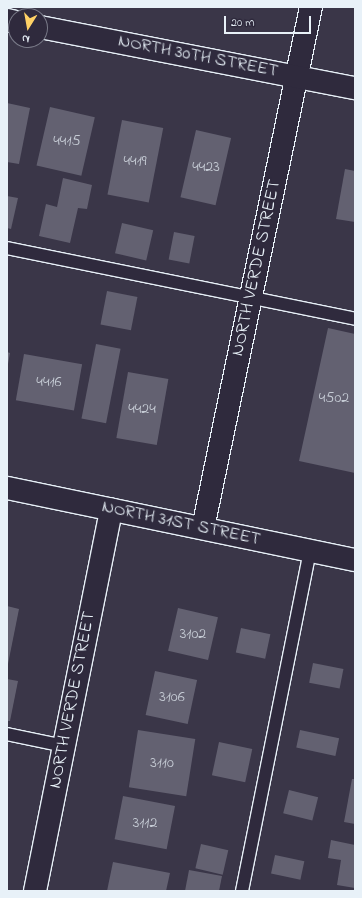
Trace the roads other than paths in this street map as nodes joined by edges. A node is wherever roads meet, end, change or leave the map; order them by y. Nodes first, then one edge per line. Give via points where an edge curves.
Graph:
1 (311, 7) edge
2 (48, 29) edge
3 (296, 76) junction
4 (355, 88) edge
5 (7, 248) edge
6 (251, 298) junction
7 (355, 319) edge
8 (7, 488) edge
9 (111, 510) junction
10 (203, 528) junction
11 (310, 551) junction
12 (355, 560) edge
13 (7, 734) edge
14 (64, 746) junction
15 (35, 891) edge
16 (242, 891) edge

1 - 3 street, NORTH VERDE STREET
2 - 3 street, NORTH 30TH STREET
3 - 4 street, NORTH 30TH STREET
3 - 6 street, NORTH VERDE STREET
5 - 6 lane
6 - 7 lane
6 - 10 street, NORTH VERDE STREET
8 - 9 street, NORTH 31ST STREET
9 - 10 street, NORTH 31ST STREET
9 - 14 street, NORTH VERDE STREET
10 - 11 street, NORTH 31ST STREET
11 - 12 street, NORTH 31ST STREET
11 - 16 lane
13 - 14 lane
14 - 15 street, NORTH VERDE STREET

